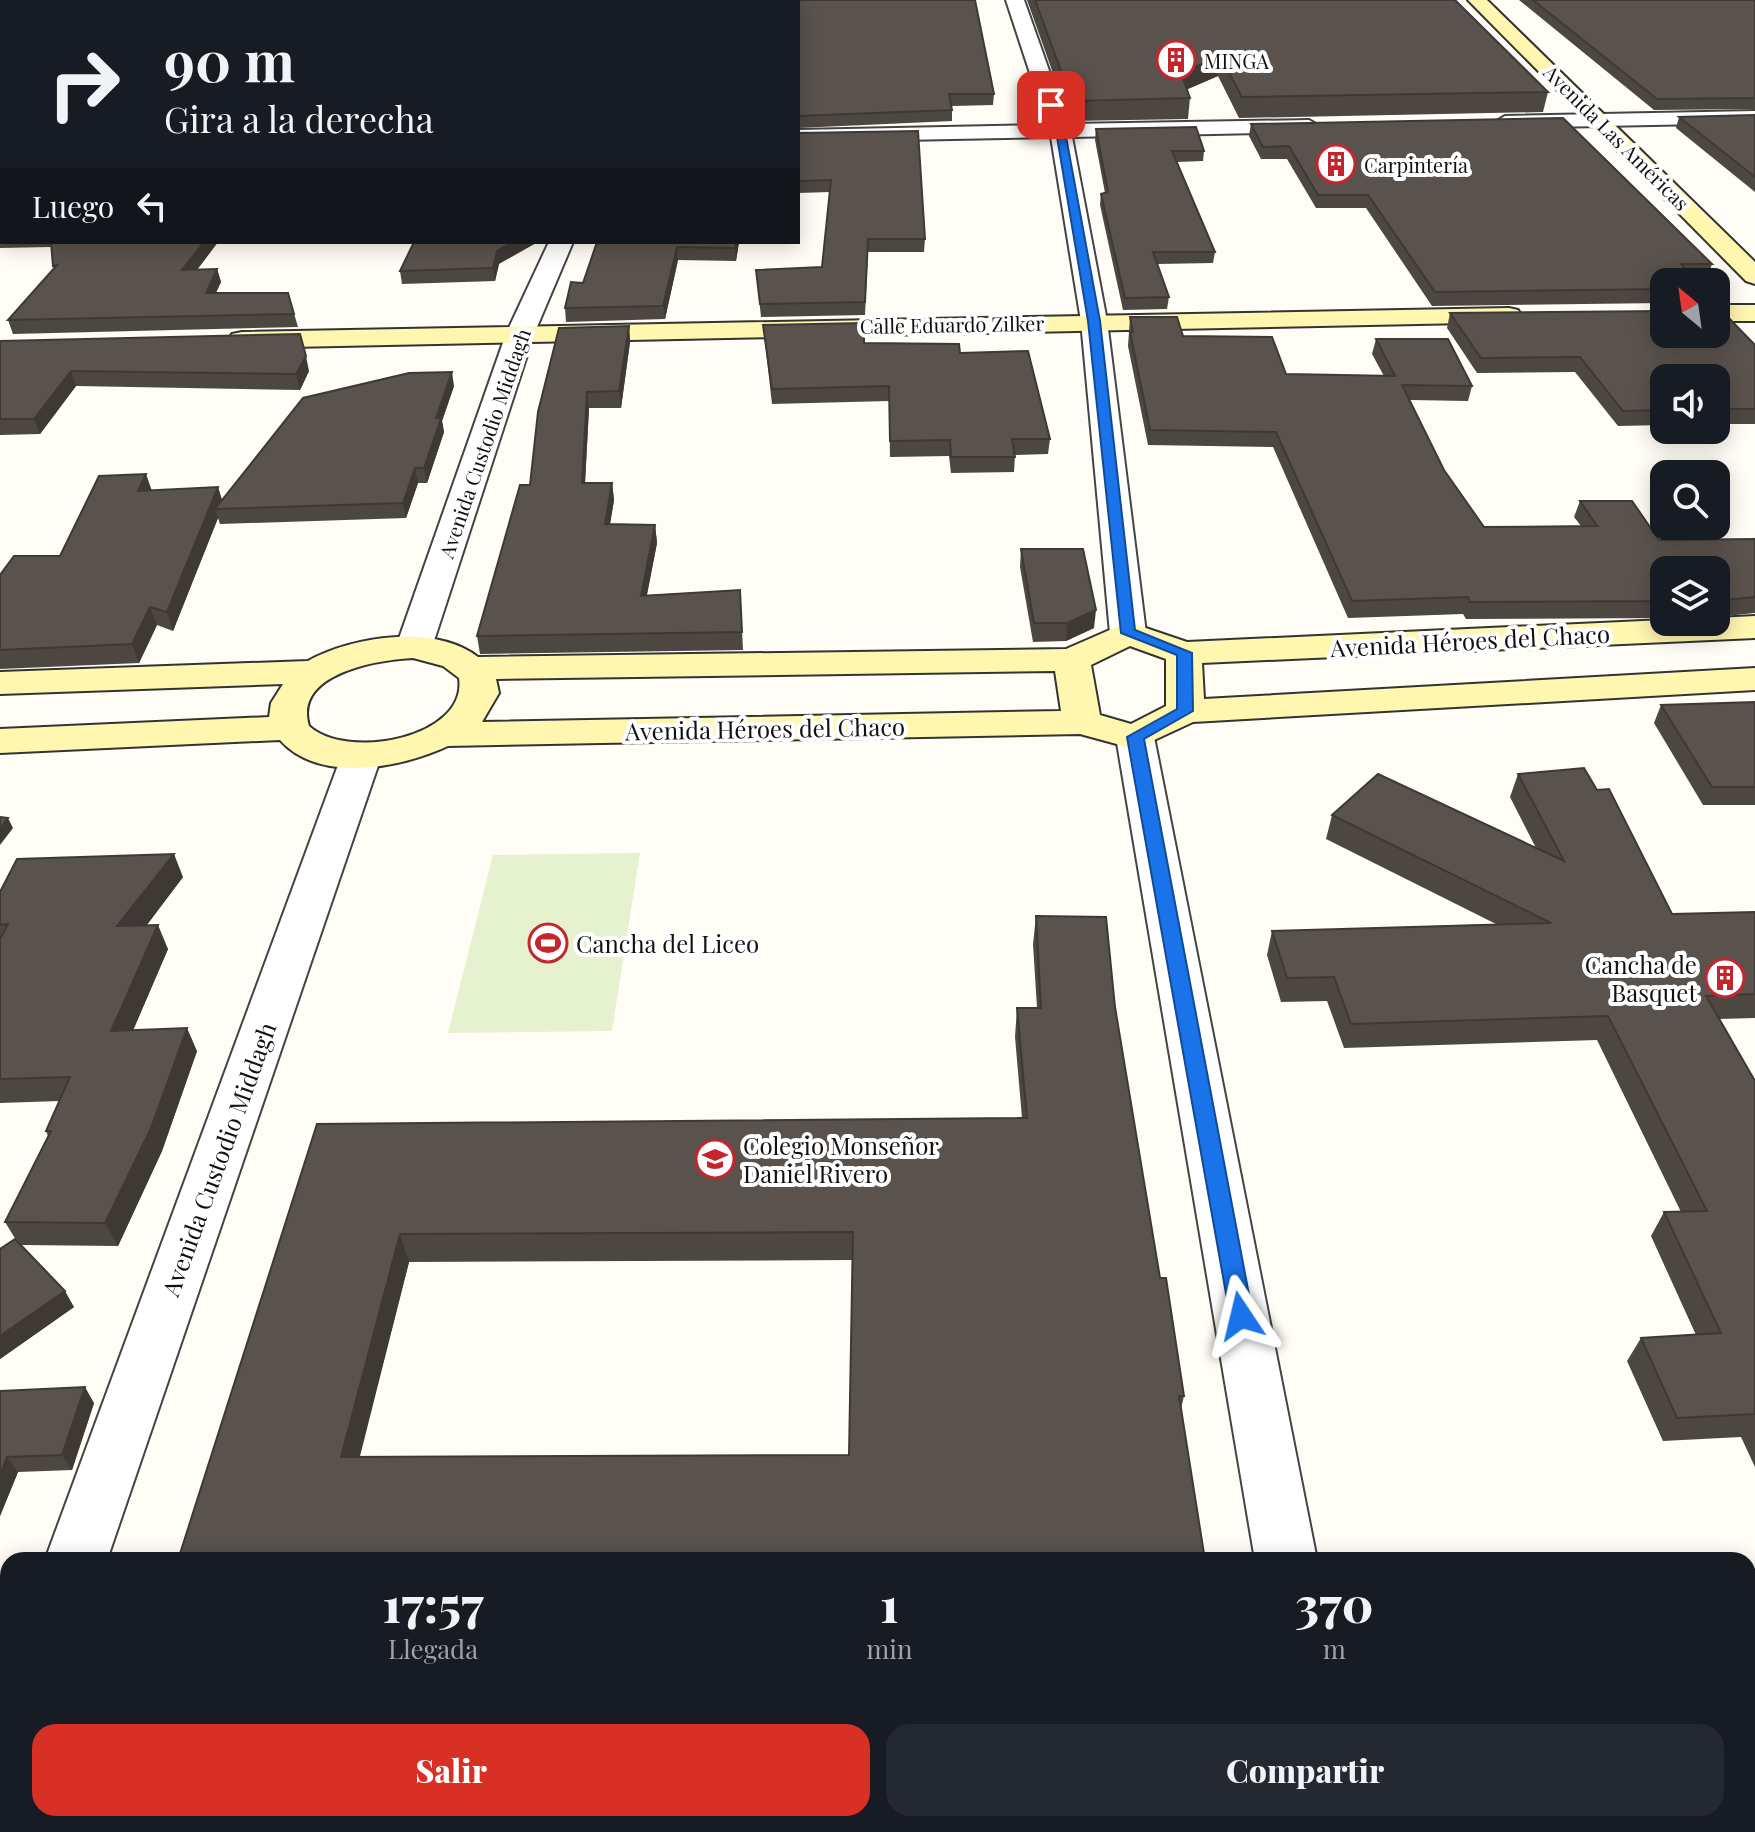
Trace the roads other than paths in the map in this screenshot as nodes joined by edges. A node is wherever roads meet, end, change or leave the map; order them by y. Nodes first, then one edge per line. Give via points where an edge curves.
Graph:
1 (1015, 0) edge
2 (1477, 0) edge
3 (1612, 98) dead end
4 (1755, 117) edge
5 (1601, 120) junction
6 (1635, 120) junction
7 (1490, 122) edge
8 (1331, 126) edge
9 (1060, 131) junction
10 (800, 136) edge
11 (1657, 141) dead end
12 (560, 244) edge
13 (1755, 276) edge
14 (1730, 313) edge
15 (1755, 313) edge
16 (1537, 315) edge
17 (1094, 321) junction
18 (520, 334) junction
19 (221, 341) edge
20 (1755, 627) edge
21 (1128, 633) junction
22 (414, 647) junction
23 (1184, 653) junction
24 (1072, 660) junction
25 (471, 668) junction
26 (316, 672) junction
27 (1755, 679) edge
28 (0, 683) edge
29 (1185, 711) junction
30 (1082, 722) junction
31 (291, 728) junction
32 (448, 734) junction
33 (1135, 737) junction
34 (0, 741) edge
35 (361, 757) junction
36 (79, 1552) edge
37 (1285, 1552) edge

1 - 9 street
2 - 5 street, Avenida Las Américas
3 - 6 street, Avenida Las Américas
4 - 6 street
5 - 6 street
5 - 7 street
5 - 13 street, Avenida Las Américas
6 - 11 street, Avenida Las Américas
8 - 9 street
9 - 10 street
9 - 17 street
12 - 18 street, Avenida Custodio Middagh
14 - 15 street
16 - 17 street, Calle Eduardo Zilker
17 - 18 street, Calle Eduardo Zilker
17 - 21 street
18 - 19 street, Calle Eduardo Zilker
18 - 22 street, Avenida Custodio Middagh
20 - 23 street, Avenida Héroes del Chaco
21 - 23 street
21 - 24 street
22 - 25 street via 437,650
22 - 26 street via 362,653
23 - 29 street
24 - 25 street
24 - 30 street
25 - 32 street via 480,683 478,700 468,718
26 - 28 street
26 - 31 street via 291,700
27 - 29 street
29 - 33 street
30 - 32 street, Avenida Héroes del Chaco
30 - 33 street
31 - 34 street
31 - 35 street via 305,743 329,753
32 - 35 street via 392,754
33 - 37 street
35 - 36 street, Avenida Custodio Middagh

